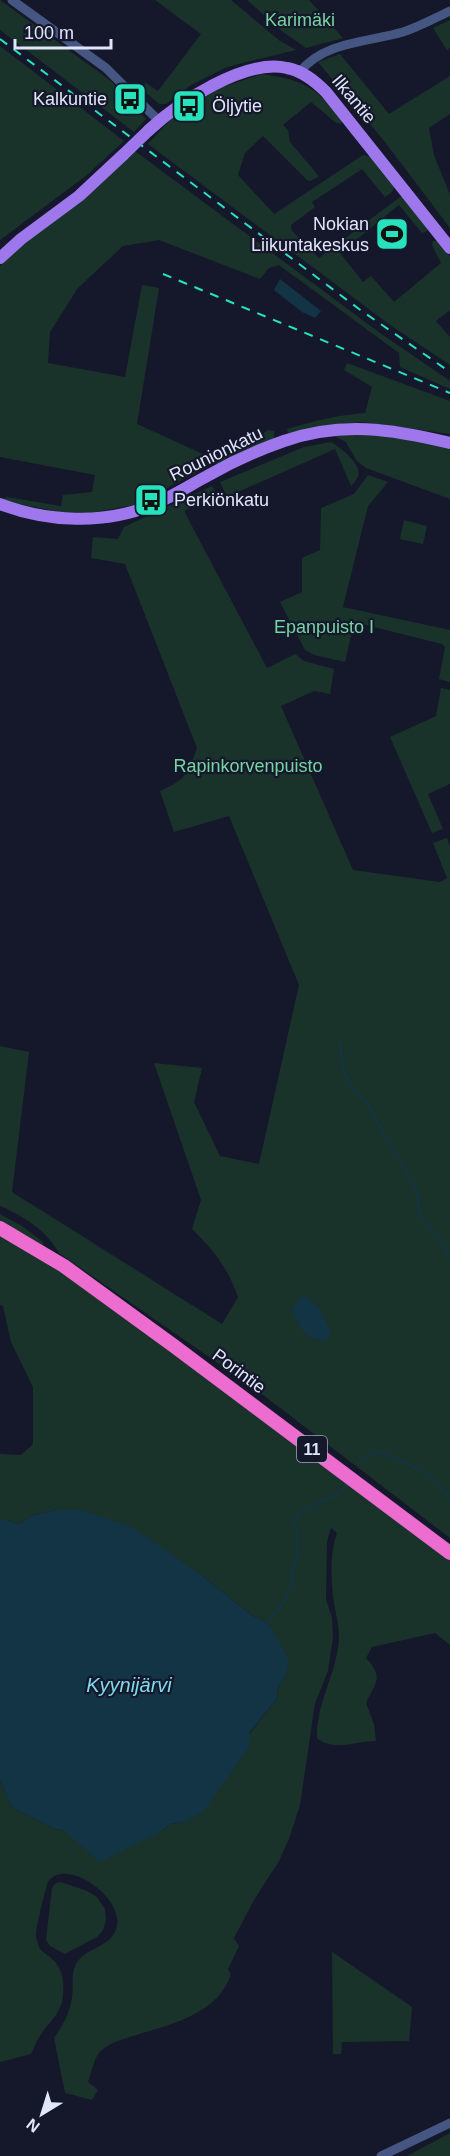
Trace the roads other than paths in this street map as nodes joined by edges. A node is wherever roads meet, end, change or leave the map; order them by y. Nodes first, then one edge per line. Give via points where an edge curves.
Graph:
1 (12, 0) edge
2 (450, 11) edge
3 (300, 72) junction
4 (159, 121) junction
5 (450, 248) edge
6 (0, 258) edge
7 (450, 443) edge
8 (0, 504) edge
9 (0, 1228) edge
10 (450, 1553) edge
11 (450, 2123) edge
12 (381, 2156) edge

1 - 4 street via 106,68
2 - 3 street via 409,30 327,52 309,61
3 - 4 main road, Ilkantie via 272,67 238,74 199,93
3 - 5 main road, Ilkantie via 326,92
4 - 6 main road, bridge via 79,196
7 - 8 main road, Rounionkatu via 381,429 334,429 285,441 155,504 123,514 90,519 56,517
9 - 10 highway, Porintie / 11 via 64,1266
11 - 12 street

